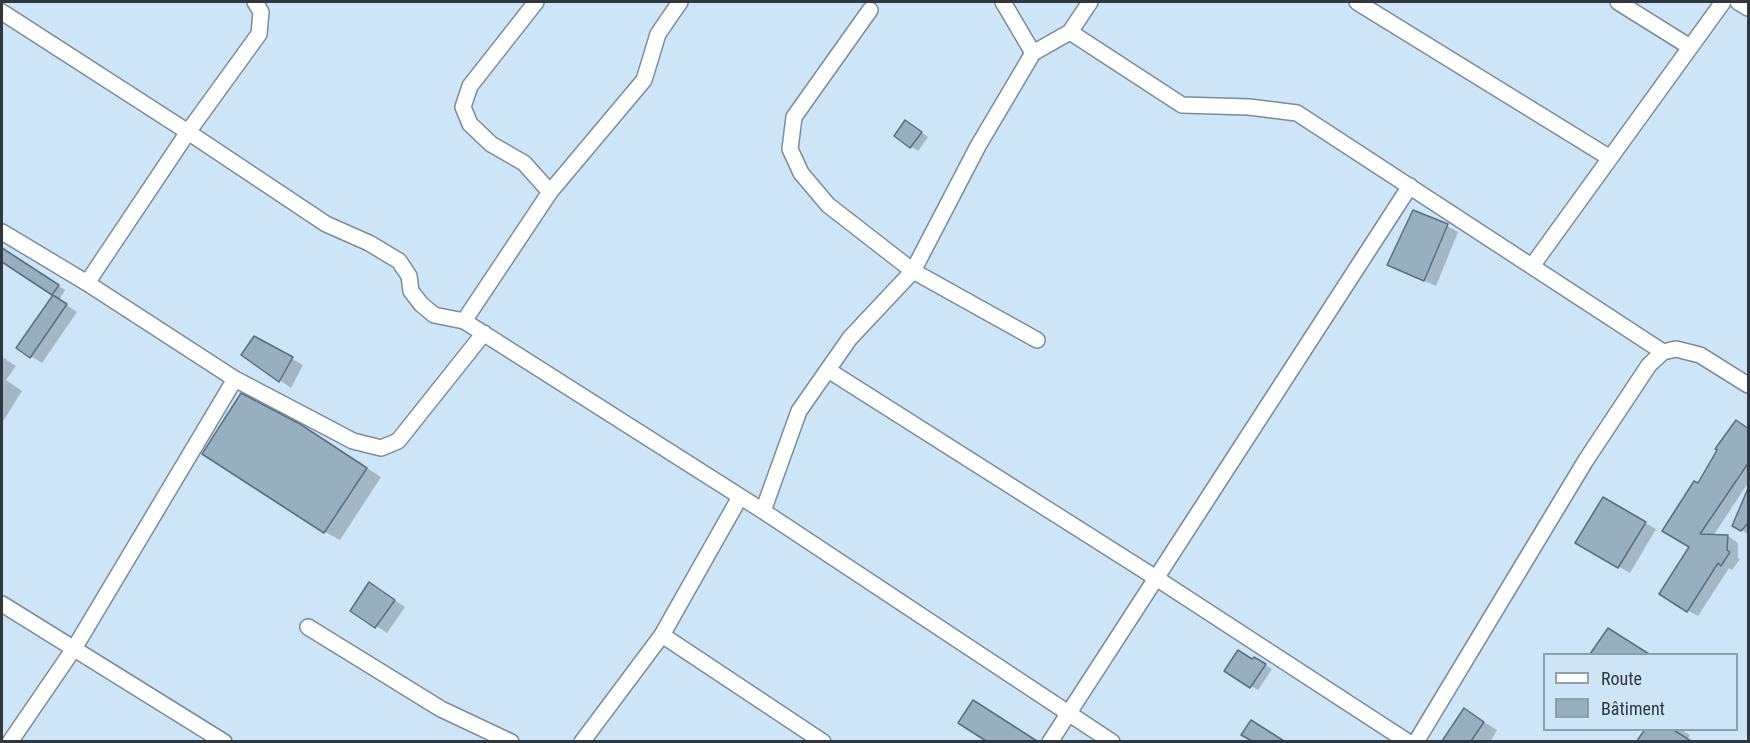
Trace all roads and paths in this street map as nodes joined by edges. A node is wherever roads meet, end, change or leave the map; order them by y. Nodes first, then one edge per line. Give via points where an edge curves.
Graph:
1 (255, 2) edge
2 (536, 2) edge
3 (680, 2) edge
4 (1003, 2) edge
5 (1090, 2) edge
6 (1357, 2) edge
7 (1618, 2) edge
8 (1723, 2) edge
9 (1738, 2) edge
10 (1749, 8) edge
11 (870, 10) dead end
12 (2, 12) edge
13 (1070, 32) junction
14 (1690, 47) junction
15 (1034, 52) junction
16 (188, 132) junction
17 (1610, 158) junction
18 (1410, 186) junction
19 (550, 192) junction
20 (2, 232) edge
21 (1532, 266) junction
22 (913, 271) junction
23 (87, 283) junction
24 (464, 321) junction
25 (484, 333) junction
26 (1037, 339) dead end
27 (1663, 352) junction
28 (828, 370) junction
29 (235, 379) junction
30 (1749, 385) edge
31 (740, 496) junction
32 (763, 511) junction
33 (1156, 578) junction
34 (2, 604) edge
35 (308, 627) dead end
36 (662, 635) junction
37 (75, 648) junction
38 (1069, 712) junction
39 (10, 741) edge
40 (224, 741) edge
41 (511, 741) edge
42 (582, 741) edge
43 (824, 741) edge
44 (1050, 741) edge
45 (1112, 741) edge
46 (1408, 741) edge
47 (1416, 741) edge

1 - 16 street via 261,12 260,34
2 - 19 street via 470,86 463,107 470,124 491,144 524,164
3 - 19 street via 658,34 644,80
4 - 15 street
5 - 13 street
6 - 17 street
7 - 14 street
8 - 14 street
9 - 10 street
11 - 22 street via 794,117 790,149 801,173 828,206
12 - 16 street
13 - 15 street
13 - 18 street via 1182,105 1297,113
14 - 17 street
15 - 22 street via 978,146
16 - 23 street
16 - 24 street via 326,224 399,261 421,304 434,315
17 - 21 street
18 - 21 street
18 - 33 street
19 - 24 street
20 - 23 street
21 - 27 street
22 - 26 street
22 - 28 street via 850,338
23 - 29 street
24 - 25 street
25 - 29 street via 398,441 381,448 352,441
25 - 31 street
27 - 30 street via 1677,349 1700,355
27 - 47 street via 1649,365 1586,460
28 - 32 street via 800,411
28 - 33 street
29 - 37 street
31 - 32 street
31 - 36 street
32 - 38 street
33 - 38 street
33 - 46 street
34 - 37 street
35 - 41 street via 441,708
36 - 42 street
36 - 43 street
37 - 39 street
37 - 40 street
38 - 44 street
38 - 45 street

